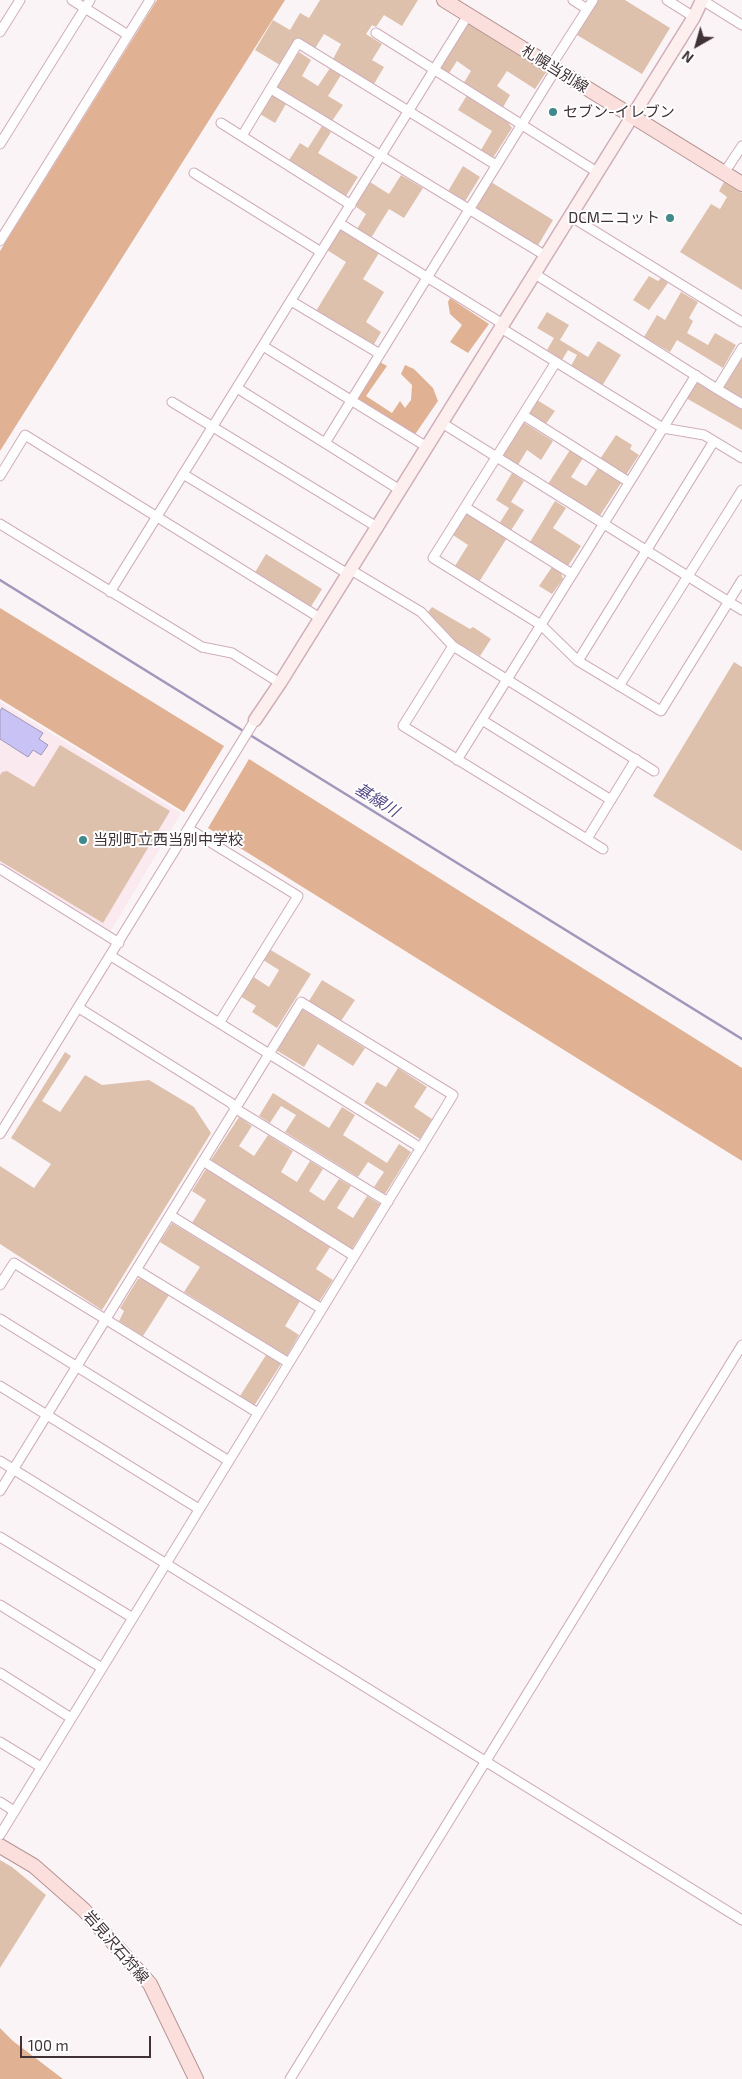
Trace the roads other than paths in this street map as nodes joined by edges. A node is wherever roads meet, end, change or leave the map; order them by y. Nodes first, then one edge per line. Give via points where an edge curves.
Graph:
1 (20, 0) edge
2 (72, 0) edge
3 (150, 0) edge
4 (444, 0) edge
5 (573, 0) edge
6 (593, 0) edge
7 (667, 0) edge
8 (702, 0) edge
9 (87, 4) edge
10 (587, 9) junction
11 (468, 15) junction
12 (694, 17) junction
13 (742, 25) edge
14 (0, 32) edge
15 (376, 33) dead end
16 (128, 35) junction
17 (553, 68) junction
18 (434, 70) junction
19 (270, 89) junction
20 (409, 111) junction
21 (632, 116) junction
22 (221, 123) dead end
23 (522, 124) junction
24 (242, 136) junction
25 (0, 144) edge
26 (742, 146) edge
27 (381, 156) junction
28 (496, 165) junction
29 (598, 172) junction
30 (194, 173) dead end
31 (724, 173) junction
32 (742, 184) edge
33 (350, 205) junction
34 (469, 210) junction
35 (570, 216) junction
36 (339, 223) junction
37 (0, 241) edge
38 (321, 252) junction
39 (546, 256) junction
40 (534, 274) junction
41 (427, 277) junction
42 (291, 301) junction
43 (742, 322) edge
44 (502, 326) junction
45 (263, 346) junction
46 (742, 348) edge
47 (380, 354) junction
48 (556, 362) junction
49 (696, 375) junction
50 (237, 388) junction
51 (717, 389) junction
52 (352, 400) junction
53 (172, 402) dead end
54 (742, 404) edge
55 (522, 415) junction
56 (442, 423) junction
57 (213, 426) junction
58 (663, 428) junction
59 (714, 441) junction
60 (325, 443) junction
61 (427, 447) junction
62 (496, 457) junction
63 (742, 458) edge
64 (183, 474) junction
65 (0, 476) edge
66 (629, 482) junction
67 (400, 490) junction
68 (742, 490) edge
69 (465, 507) junction
70 (157, 517) junction
71 (0, 524) edge
72 (603, 524) junction
73 (377, 527) junction
74 (646, 550) junction
75 (349, 572) junction
76 (572, 574) junction
77 (688, 576) junction
78 (742, 580) edge
79 (110, 592) junction
80 (729, 602) junction
81 (742, 610) edge
82 (320, 618) junction
83 (541, 624) junction
84 (453, 646) junction
85 (578, 661) junction
86 (507, 679) junction
87 (280, 684) junction
88 (619, 686) junction
89 (255, 720) joint
90 (482, 720) junction
91 (636, 759) junction
92 (457, 760) junction
93 (654, 771) dead end
94 (611, 800) junction
95 (189, 829) junction
96 (587, 839) junction
97 (603, 849) dead end
98 (0, 869) edge
99 (119, 943) junction
100 (111, 956) junction
101 (79, 1008) junction
102 (219, 1023) junction
103 (269, 1054) junction
104 (236, 1108) junction
105 (0, 1134) edge
106 (421, 1148) junction
107 (203, 1161) junction
108 (388, 1202) junction
109 (170, 1215) junction
110 (354, 1256) junction
111 (137, 1270) junction
112 (0, 1285) edge
113 (322, 1310) junction
114 (0, 1320) edge
115 (106, 1320) junction
116 (742, 1345) edge
117 (288, 1364) junction
118 (77, 1367) junction
119 (0, 1386) edge
120 (258, 1413) junction
121 (47, 1415) junction
122 (0, 1461) edge
123 (229, 1461) junction
124 (14, 1469) junction
125 (0, 1492) edge
126 (199, 1509) junction
127 (0, 1537) edge
128 (166, 1563) junction
129 (0, 1605) edge
130 (133, 1618) junction
131 (102, 1668) junction
132 (0, 1673) edge
133 (72, 1718) junction
134 (0, 1742) edge
135 (485, 1761) junction
136 (41, 1767) junction
137 (0, 1802) edge
138 (14, 1811) junction
139 (0, 1835) edge
140 (0, 1846) edge
141 (742, 1920) edge
142 (196, 2079) edge
143 (290, 2079) edge

1 - 14 street
2 - 9 street
3 - 16 street
4 - 11 main road, 札幌当別線
5 - 10 street
6 - 10 street
7 - 12 street
8 - 12 street
8 - 13 street
9 - 16 street
9 - 25 street
10 - 17 street
11 - 17 main road, 札幌当別線
11 - 18 street
12 - 21 street
15 - 18 street
16 - 37 street
17 - 21 main road, 札幌当別線
17 - 23 street
18 - 20 street
18 - 23 street
19 - 20 street via 298,44
19 - 24 street
19 - 27 street
20 - 27 street
20 - 28 street
21 - 29 street
21 - 31 main road, 札幌当別線
22 - 24 street
23 - 28 street
23 - 29 street
24 - 33 street
26 - 31 street
27 - 33 street
27 - 34 street
28 - 34 street
29 - 35 street
30 - 38 street
31 - 32 main road, 札幌当別線
33 - 36 street
34 - 39 street
34 - 41 street
35 - 39 street
35 - 43 street
36 - 38 street
36 - 41 street
38 - 42 street
39 - 40 street
40 - 44 street
40 - 49 street
41 - 44 street
41 - 47 street
42 - 45 street
42 - 47 street
44 - 48 street
44 - 56 street
45 - 50 street
45 - 52 street
46 - 51 street
47 - 52 street
48 - 55 street
48 - 58 street
49 - 51 street
49 - 58 street
50 - 57 street
50 - 60 street
51 - 54 street
52 - 60 street
52 - 61 street
53 - 57 street
55 - 62 street
55 - 66 street
56 - 61 street
56 - 62 street
57 - 64 street
57 - 73 street
58 - 59 street via 704,435
58 - 66 street
59 - 63 street
59 - 74 street
60 - 67 street
61 - 67 street
62 - 69 street
62 - 72 street
64 - 70 street
64 - 75 street
65 - 70 street via 25,435
66 - 72 street
67 - 73 street
68 - 77 street
69 - 76 street
69 - 83 street via 433,558
70 - 79 street
70 - 82 street
71 - 79 street
72 - 74 street
72 - 76 street
73 - 75 street
74 - 77 street
74 - 85 street
75 - 82 street
75 - 84 street via 421,612
76 - 83 street
77 - 80 street
77 - 88 street
78 - 80 street
79 - 87 street via 202,647 232,653
80 - 81 street
80 - 88 street via 661,711
82 - 87 street
83 - 85 street
83 - 86 street
84 - 86 street
84 - 92 street via 403,726
85 - 88 street
86 - 90 street
86 - 91 street
87 - 89 street
89 - 95 street
90 - 92 street
90 - 94 street
91 - 93 street
91 - 94 street
92 - 96 street
94 - 96 street
95 - 99 street
95 - 102 street via 298,896
96 - 97 street
98 - 99 street
99 - 100 street
100 - 101 street
100 - 102 street
101 - 104 street
101 - 105 street
102 - 103 street
103 - 104 street
103 - 106 street
103 - 106 street via 301,1002 445,1090 453,1095
104 - 107 street
104 - 108 street
106 - 108 street
107 - 109 street
107 - 110 street
108 - 110 street
109 - 111 street
109 - 113 street
110 - 113 street
111 - 115 street
111 - 117 street
112 - 115 street via 14,1262
113 - 117 street
114 - 118 street
115 - 118 street
115 - 120 street
116 - 135 street
117 - 120 street
118 - 121 street
118 - 123 street
119 - 121 street
120 - 123 street
121 - 124 street
121 - 126 street
122 - 124 street
123 - 126 street
124 - 125 street
124 - 128 street
126 - 128 street
127 - 130 street
128 - 130 street
128 - 135 street
129 - 131 street
130 - 131 street
131 - 133 street
132 - 133 street
133 - 136 street
134 - 136 street
135 - 141 street
135 - 143 street
136 - 138 street
137 - 138 street
138 - 139 street
140 - 142 main road, 岩見沢石狩線 via 34,1866 84,1910 150,1984

